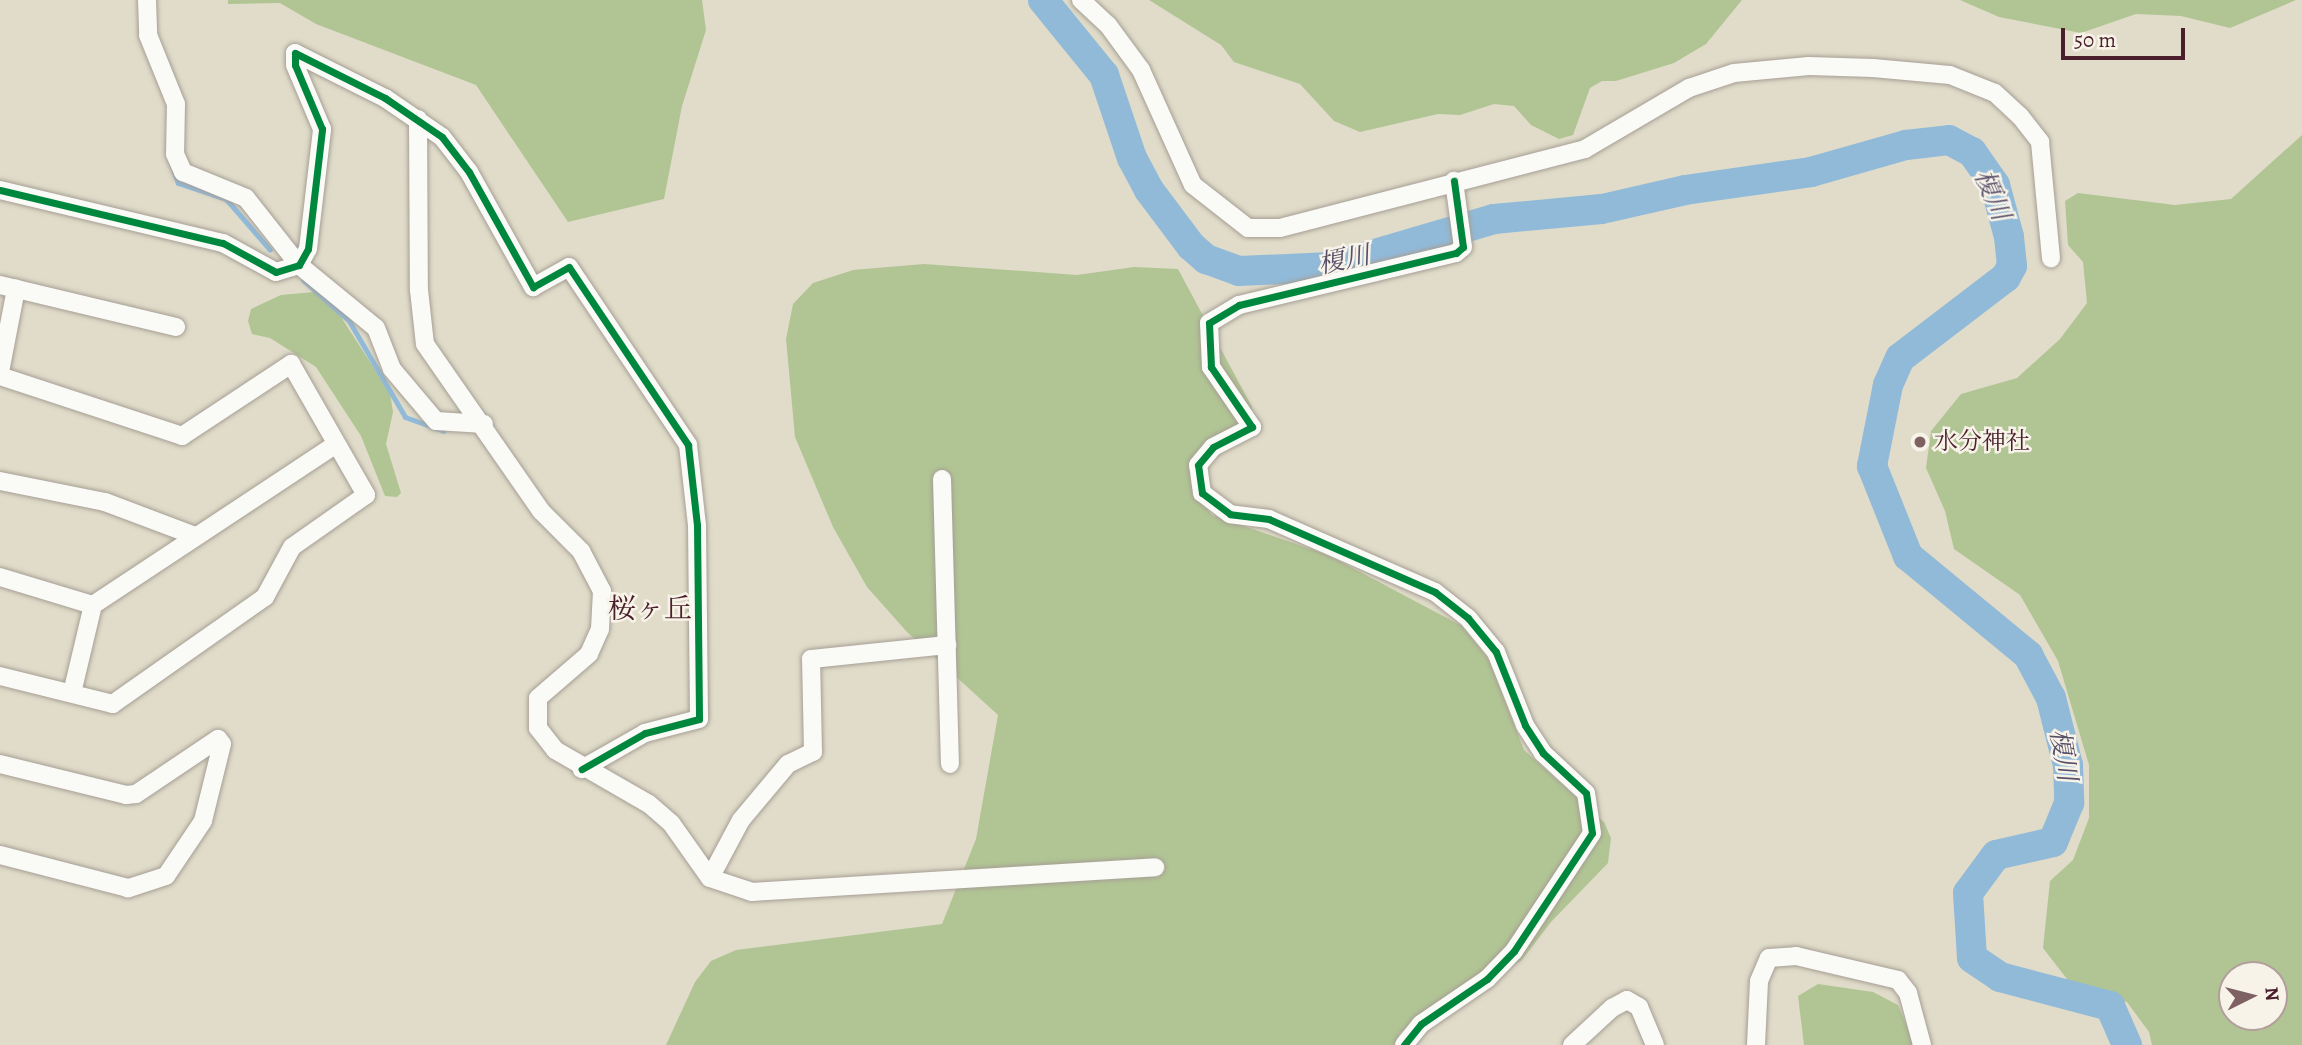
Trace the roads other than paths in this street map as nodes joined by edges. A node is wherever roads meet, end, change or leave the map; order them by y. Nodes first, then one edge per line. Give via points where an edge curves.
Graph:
1 (147, 0) edge
2 (1081, 0) edge
3 (418, 119) junction
4 (1454, 181) junction
5 (0, 190) edge
6 (2050, 258) dead end
7 (299, 265) junction
8 (8, 287) edge
9 (176, 327) dead end
10 (0, 374) edge
11 (484, 424) junction
12 (335, 445) junction
13 (942, 479) dead end
14 (0, 481) edge
15 (195, 536) junction
16 (0, 577) edge
17 (93, 605) junction
18 (947, 645) junction
19 (0, 676) edge
20 (72, 693) junction
21 (0, 764) edge
22 (950, 764) dead end
23 (582, 769) junction
24 (0, 855) edge
25 (1155, 867) dead end
26 (710, 878) junction
27 (1404, 1045) edge
28 (1572, 1045) edge
29 (1655, 1045) edge
30 (1756, 1045) edge
31 (1922, 1045) edge

1 - 7 street via 148,35 176,104 177,165 183,172 246,198
2 - 4 street via 1108,25 1141,70 1162,108 1193,186 1248,228 1280,228
3 - 7 street via 295,53 295,65 323,129 308,249
3 - 11 street via 419,290 425,344
3 - 23 street via 442,137 469,172 533,287 569,267 688,445 697,525 699,719 645,733
4 - 6 street via 1585,149 1689,88 1734,73 1810,66 1950,75 1995,93 2040,142
4 - 27 street via 1463,247 1455,253 1238,305 1209,323 1211,367 1252,427 1213,447 1198,465 1202,493 1230,514 1281,524 1435,592 1468,618 1496,652 1525,725 1544,753 1586,793 1592,833 1514,951 1487,979 1421,1024
5 - 7 street via 223,243 276,272
7 - 11 street via 376,328 392,369 436,421
8 - 9 street
8 - 10 street
10 - 12 street via 182,436 291,364
11 - 23 street via 541,511 580,551 599,579 600,629 589,654 538,698 538,727 555,750
12 - 15 street
12 - 20 street via 366,495 292,547 265,597 113,704
13 - 18 street
14 - 15 street via 106,502
15 - 17 street
16 - 17 street
17 - 20 street
18 - 22 street
18 - 26 street via 811,659 813,752 788,764 749,811
19 - 20 street
21 - 24 street via 126,795 136,794 218,739 222,744 203,821 166,876 128,888
23 - 26 street via 649,804 671,823
25 - 26 street via 752,892
28 - 29 street via 1627,1000 1639,1007
30 - 31 street via 1759,981 1769,958 1796,956 1898,980 1908,993

